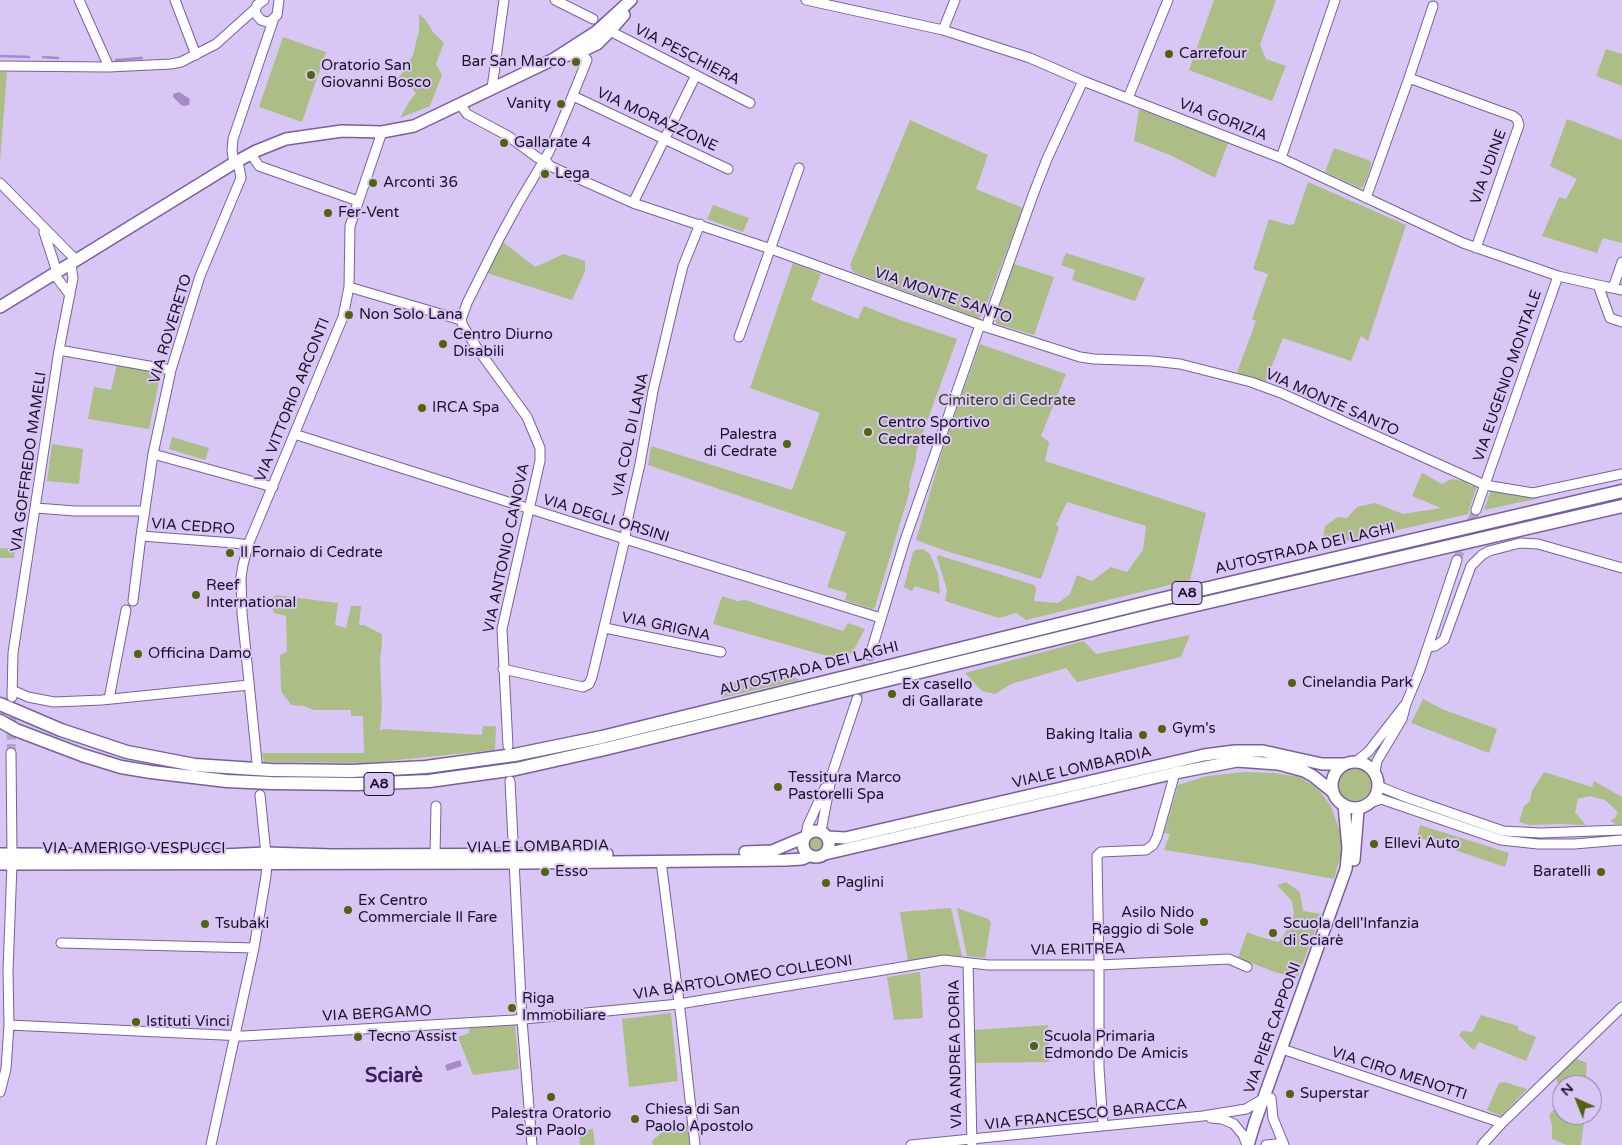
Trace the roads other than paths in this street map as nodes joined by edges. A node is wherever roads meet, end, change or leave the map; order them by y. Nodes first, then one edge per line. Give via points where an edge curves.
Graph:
1 (79, 0) edge
2 (175, 0) edge
3 (504, 0) edge
4 (555, 0) edge
5 (632, 0) edge
6 (806, 0) edge
7 (954, 0) edge
8 (1168, 0) edge
9 (1335, 0) edge
10 (278, 4) edge
11 (260, 6) edge
12 (1433, 6) dead end
13 (274, 18) junction
14 (593, 19) dead end
15 (943, 30) junction
16 (610, 32) junction
17 (267, 43) junction
18 (582, 52) junction
19 (196, 55) junction
20 (0, 66) edge
21 (109, 67) junction
22 (696, 75) junction
23 (1409, 78) junction
24 (1083, 81) junction
25 (492, 88) junction
26 (573, 96) junction
27 (1128, 98) junction
28 (750, 103) dead end
29 (460, 104) junction
30 (382, 132) junction
31 (666, 138) junction
32 (251, 154) junction
33 (1281, 158) junction
34 (544, 160) junction
35 (236, 162) junction
36 (799, 168) dead end
37 (728, 169) dead end
38 (0, 182) edge
39 (1366, 198) junction
40 (358, 201) junction
41 (633, 203) junction
42 (700, 224) junction
43 (41, 225) junction
44 (1476, 248) junction
45 (770, 249) junction
46 (73, 262) junction
47 (1622, 262) edge
48 (56, 273) junction
49 (1558, 276) junction
50 (1598, 286) junction
51 (348, 287) junction
52 (1618, 289) edge
53 (70, 295) junction
54 (0, 307) edge
55 (461, 320) junction
56 (1622, 322) edge
57 (983, 326) junction
58 (739, 337) dead end
59 (59, 350) junction
60 (171, 370) junction
61 (294, 434) junction
62 (153, 454) junction
63 (1622, 474) edge
64 (1485, 485) junction
65 (273, 487) junction
66 (1622, 491) edge
67 (1622, 506) edge
68 (36, 508) junction
69 (530, 509) junction
70 (1476, 510) tunnel mouth
71 (145, 511) junction
72 (141, 536) junction
73 (625, 540) junction
74 (248, 545) junction
75 (1458, 560) tunnel mouth
76 (1622, 568) edge
77 (133, 601) dead end
78 (126, 610) dead end
79 (881, 618) junction
80 (605, 628) junction
81 (1428, 647) junction
82 (721, 652) dead end
83 (870, 655) tunnel mouth
84 (503, 669) junction
85 (249, 686) junction
86 (8, 694) edge
87 (109, 699) junction
88 (856, 699) tunnel mouth
89 (0, 704) edge
90 (1406, 704) junction
91 (0, 721) edge
92 (0, 730) edge
93 (508, 746) dead end
94 (10, 752) tunnel mouth
95 (82, 755) junction
96 (257, 762) dead end
97 (1350, 763) junction
98 (195, 765) junction
99 (1375, 772) junction
100 (1174, 773) junction
101 (832, 774) junction
102 (510, 781) dead end
103 (1378, 786) junction
104 (1333, 792) junction
105 (260, 795) dead end
106 (1344, 805) junction
107 (1366, 805) junction
108 (436, 806) dead end
109 (1622, 830) edge
110 (824, 834) junction
111 (805, 836) junction
112 (1622, 840) edge
113 (0, 854) edge
114 (825, 854) junction
115 (435, 855) junction
116 (809, 856) junction
117 (267, 858) junction
118 (12, 859) junction
119 (514, 859) junction
120 (661, 860) junction
121 (0, 864) edge
122 (61, 943) dead end
123 (254, 948) junction
124 (968, 963) junction
125 (1099, 965) junction
126 (1247, 967) dead end
127 (679, 1004) junction
128 (1622, 1008) edge
129 (522, 1020) junction
130 (9, 1025) junction
131 (235, 1036) junction
132 (1288, 1052) junction
133 (0, 1092) edge
134 (1267, 1098) junction
135 (1203, 1116) junction
136 (1502, 1123) junction
137 (1103, 1125) junction
138 (971, 1142) edge
139 (211, 1145) edge
140 (532, 1145) edge
141 (695, 1145) edge
142 (911, 1145) edge
143 (1247, 1145) edge
144 (1256, 1145) edge
145 (1266, 1145) edge
146 (1278, 1145) edge
147 (1284, 1145) edge
148 (1482, 1145) edge

1 - 21 street
2 - 19 street
3 - 25 street
4 - 14 street
5 - 16 main road
5 - 18 main road via 603,26
6 - 15 street, VIA GORIZIA
7 - 15 street
8 - 27 street
9 - 33 street
10 - 11 street
10 - 13 street, VIA ROVERETO
11 - 13 street via 267,22
11 - 17 street
11 - 19 street via 216,44
12 - 23 street
13 - 17 street, VIA ROVERETO
15 - 24 street, VIA GORIZIA via 1030,58
16 - 18 main road
16 - 22 street, VIA PESCHIERA
17 - 35 street, VIA ROVERETO via 233,140
18 - 25 main road via 554,59
18 - 26 street
19 - 21 street via 171,64
20 - 21 street
22 - 28 street, VIA PESCHIERA
22 - 31 street
23 - 39 street
23 - 44 street, VIA UDINE via 1513,116 1519,125
24 - 27 street, VIA GORIZIA
24 - 57 street via 1047,159
25 - 29 main road
26 - 31 street, VIA MORAZZONE
26 - 34 street
27 - 33 street, VIA GORIZIA
29 - 30 main road via 414,126
29 - 34 street, VIA MONTE SANTO via 467,114 516,140
30 - 32 main road via 342,131 286,139
30 - 40 street, VIA VITTORIO ARCONTI
31 - 37 street, VIA MORAZZONE
31 - 41 street
32 - 35 main road
32 - 40 street via 259,166
33 - 39 street, VIA GORIZIA
34 - 41 street, VIA MONTE SANTO via 550,166
34 - 55 street via 500,237
35 - 46 main road
35 - 60 street, VIA ROVERETO via 240,178 200,276
36 - 45 street
38 - 43 street
39 - 44 street, VIA GORIZIA
40 - 51 street, VIA VITTORIO ARCONTI via 350,226
41 - 42 street, VIA MONTE SANTO
42 - 45 street, VIA MONTE SANTO
42 - 73 street, VIA COL DI LANA via 683,266 675,298 653,391
43 - 46 street
43 - 48 street
44 - 49 street, VIA GORIZIA
45 - 57 street, VIA MONTE SANTO
45 - 58 street
46 - 48 main road
46 - 53 street, VIA GOFFREDO MAMELI
47 - 52 street
48 - 53 street
48 - 54 main road
49 - 50 street, VIA GORIZIA
49 - 64 street, VIA EUGENIO MONTALE
50 - 52 street, VIA GORIZIA
50 - 56 street via 1610,318
51 - 55 street
51 - 61 street, VIA VITTORIO ARCONTI via 343,317
53 - 59 street, VIA GOFFREDO MAMELI
55 - 69 street, VIA ANTONIO CANOVA via 477,348 527,417 536,437 540,461
57 - 64 street, VIA MONTE SANTO via 1094,359 1180,364 1251,382 1281,392
57 - 79 street via 940,439
59 - 60 street
59 - 68 street, VIA GOFFREDO MAMELI
60 - 62 street, VIA ROVERETO
61 - 65 street, VIA VITTORIO ARCONTI
61 - 69 street, VIA DEGLI ORSINI
62 - 65 street
62 - 71 street, VIA ROVERETO
63 - 64 street, VIA MONTE SANTO via 1533,493
64 - 70 street
65 - 74 street, VIA VITTORIO ARCONTI
66 - 98 highway, AUTOSTRADA DEI LAGHI / A8 via 1153,601 602,737 514,755 426,767 352,771
67 - 95 highway, AUTOSTRADA DEI LAGHI / A8 via 516,769 429,781 357,784 227,781 122,767
68 - 71 street
68 - 86 street, VIA GOFFREDO MAMELI
69 - 73 street, VIA DEGLI ORSINI
69 - 84 street, VIA ANTONIO CANOVA via 502,629
71 - 72 street, VIA ROVERETO
72 - 74 street, VIA CEDRO
72 - 77 street, VIA CEDRO
73 - 79 street, VIA DEGLI ORSINI
73 - 80 street, VIA COL DI LANA
74 - 85 street, VIA VITTORIO ARCONTI via 241,583
75 - 81 street
76 - 81 street via 1538,544 1520,543 1488,551 1472,566 1444,640
78 - 87 street
79 - 83 street
80 - 82 street, VIA GRIGNA
80 - 84 street, VIA COL DI LANA via 592,677 583,687
81 - 90 street
84 - 93 street, VIA ANTONIO CANOVA
85 - 87 street
85 - 96 street, VIA VITTORIO ARCONTI
86 - 87 street via 54,702
86 - 98 highway via 28,710
88 - 101 street
89 - 98 highway, AUTOSTRADA DEI LAGHI / A8 via 61,730 128,752
90 - 97 street via 1369,751
90 - 99 street via 1402,719 1377,761
91 - 95 highway, AUTOSTRADA DEI LAGHI / A8
92 - 95 highway via 23,740
94 - 118 street
97 - 99 main road via 1368,766
97 - 104 main road via 1338,769 1332,784
97 - 110 main road, VIALE LOMBARDIA via 1322,764 1263,751 1204,755 845,838
99 - 103 main road
100 - 104 main road, VIALE LOMBARDIA via 1237,761 1278,764 1314,776
100 - 114 main road, VIALE LOMBARDIA
100 - 125 street via 1153,846 1146,850 1098,854
101 - 110 street
101 - 111 street
102 - 119 street
103 - 107 main road
103 - 109 street via 1503,831
104 - 106 main road
105 - 117 street
106 - 107 main road via 1352,808
106 - 134 main road, VIA PIER CAPPONI via 1348,848 1346,869
107 - 112 street via 1381,799 1501,840 1538,844
107 - 132 main road, VIA PIER CAPPONI via 1358,811 1354,868
108 - 115 street
110 - 111 main road via 811,831
110 - 114 main road via 829,846
111 - 116 main road via 802,845
111 - 119 main road, VIALE LOMBARDIA via 772,851
113 - 118 main road, VIA AMERIGO VESPUCCI
114 - 116 main road
115 - 117 main road, VIALE LOMBARDIA
115 - 119 main road, VIALE LOMBARDIA
116 - 120 main road, VIALE LOMBARDIA via 786,860
117 - 118 main road, VIA AMERIGO VESPUCCI via 222,855
117 - 119 main road, VIALE LOMBARDIA
117 - 123 street
118 - 121 main road, VIA AMERIGO VESPUCCI
118 - 130 street
119 - 120 main road, VIALE LOMBARDIA
119 - 129 street
120 - 127 street
122 - 123 street
123 - 131 street
124 - 125 street, VIA ERITREA
124 - 127 street, VIA BARTOLOMEO COLLEONI via 944,960
124 - 138 street, VIA ANDREA DORIA
125 - 126 street, VIA ERITREA via 1229,959
125 - 137 street via 1099,1068
127 - 129 street, VIA BARTOLOMEO COLLEONI
127 - 141 street
128 - 136 street
129 - 131 street, VIA BERGAMO
129 - 140 street
130 - 131 street, VIA BERGAMO
130 - 133 street via 6,1070
131 - 139 street
132 - 134 main road, VIA PIER CAPPONI
132 - 136 street, VIA CIRO MENOTTI
134 - 135 street, VIA FRANCESCO BARACCA via 1246,1108
134 - 143 main road, VIA PIER CAPPONI
134 - 144 main road, VIA PIER CAPPONI
134 - 147 street
135 - 137 street, VIA FRANCESCO BARACCA
135 - 143 street, VIA FRANCESCO BARACCA via 1234,1124
136 - 148 street
137 - 138 street, VIA FRANCESCO BARACCA
138 - 142 street, VIA FRANCESCO BARACCA
145 - 146 street

